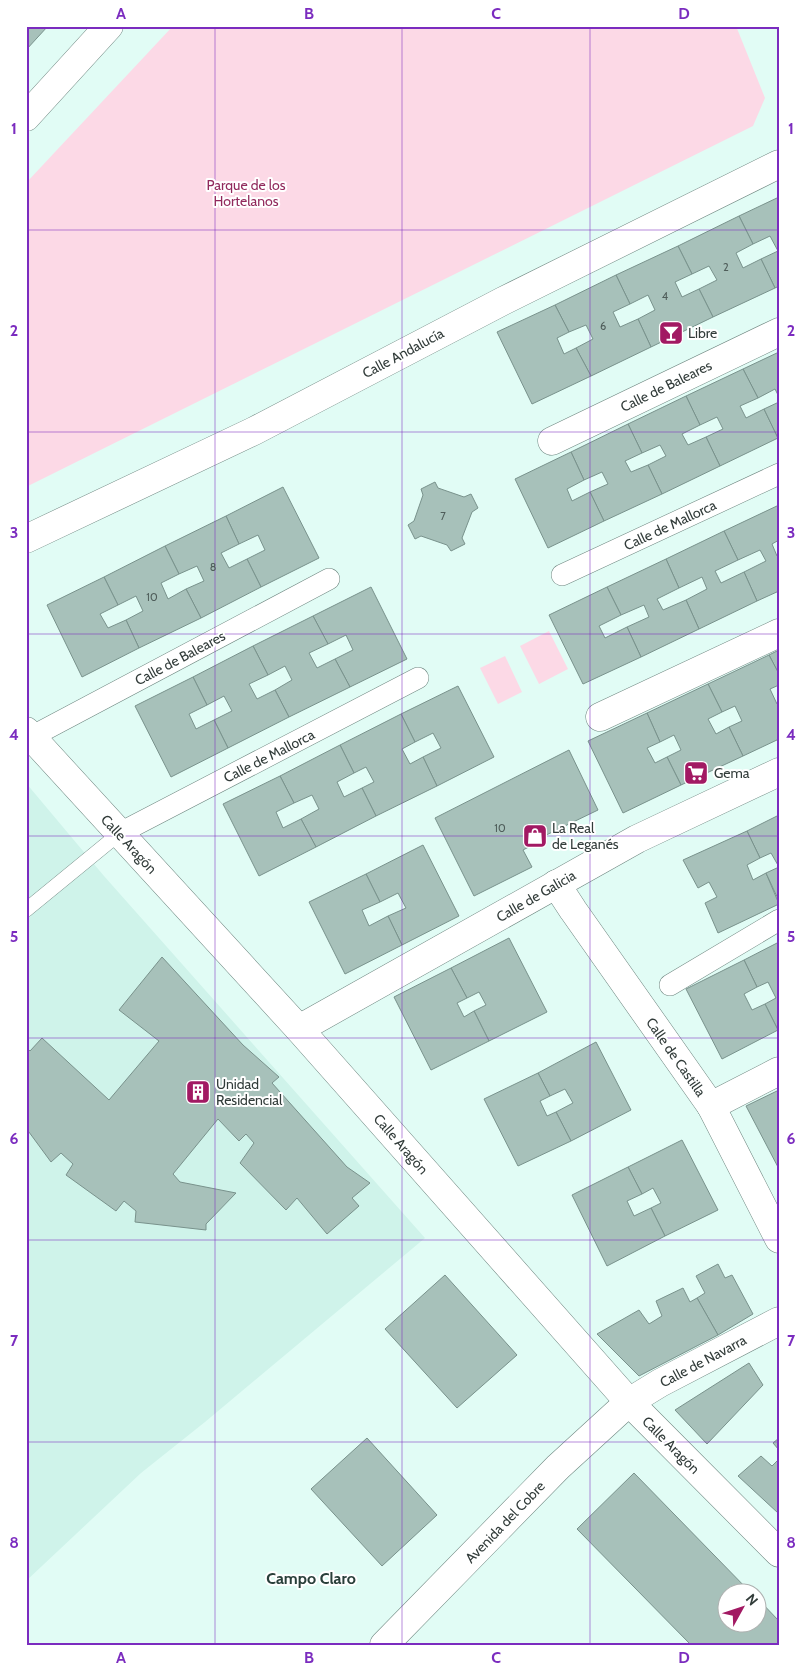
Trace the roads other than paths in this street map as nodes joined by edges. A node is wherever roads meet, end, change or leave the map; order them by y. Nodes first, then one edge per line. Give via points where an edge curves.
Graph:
1 (109, 26) edge
2 (26, 117) edge
3 (779, 164) edge
4 (779, 332) edge
5 (552, 441) dead end
6 (779, 474) edge
7 (26, 539) edge
8 (562, 575) dead end
9 (329, 579) dead end
10 (779, 633) edge
11 (418, 678) dead end
12 (600, 717) dead end
13 (29, 734) edge
14 (779, 772) edge
15 (120, 833) junction
16 (556, 884) junction
17 (26, 910) edge
18 (779, 920) edge
19 (670, 985) dead end
20 (299, 1029) junction
21 (779, 1070) edge
22 (711, 1106) junction
23 (779, 1239) edge
24 (779, 1321) edge
25 (629, 1402) junction
26 (775, 1542) edge
27 (384, 1645) edge

1 - 2 street
3 - 7 street, Calle Andalucía via 248,434
4 - 5 street, Calle de Baleares
6 - 8 street, Calle de Mallorca
9 - 13 street, Calle de Baleares
10 - 12 street
11 - 15 street, Calle de Mallorca
13 - 15 street, Calle Aragón
14 - 16 street, Calle de Galicia via 637,839
15 - 17 lane
15 - 20 street, Calle Aragón
16 - 20 street, Calle de Galicia
16 - 22 street, Calle de Castilla
18 - 19 street
20 - 25 street, Calle Aragón
21 - 22 street
22 - 23 street, Calle de Castilla
24 - 25 street, Calle de Navarra
25 - 26 street, Calle Aragón
25 - 27 street, Avenida del Cobre via 558,1467

